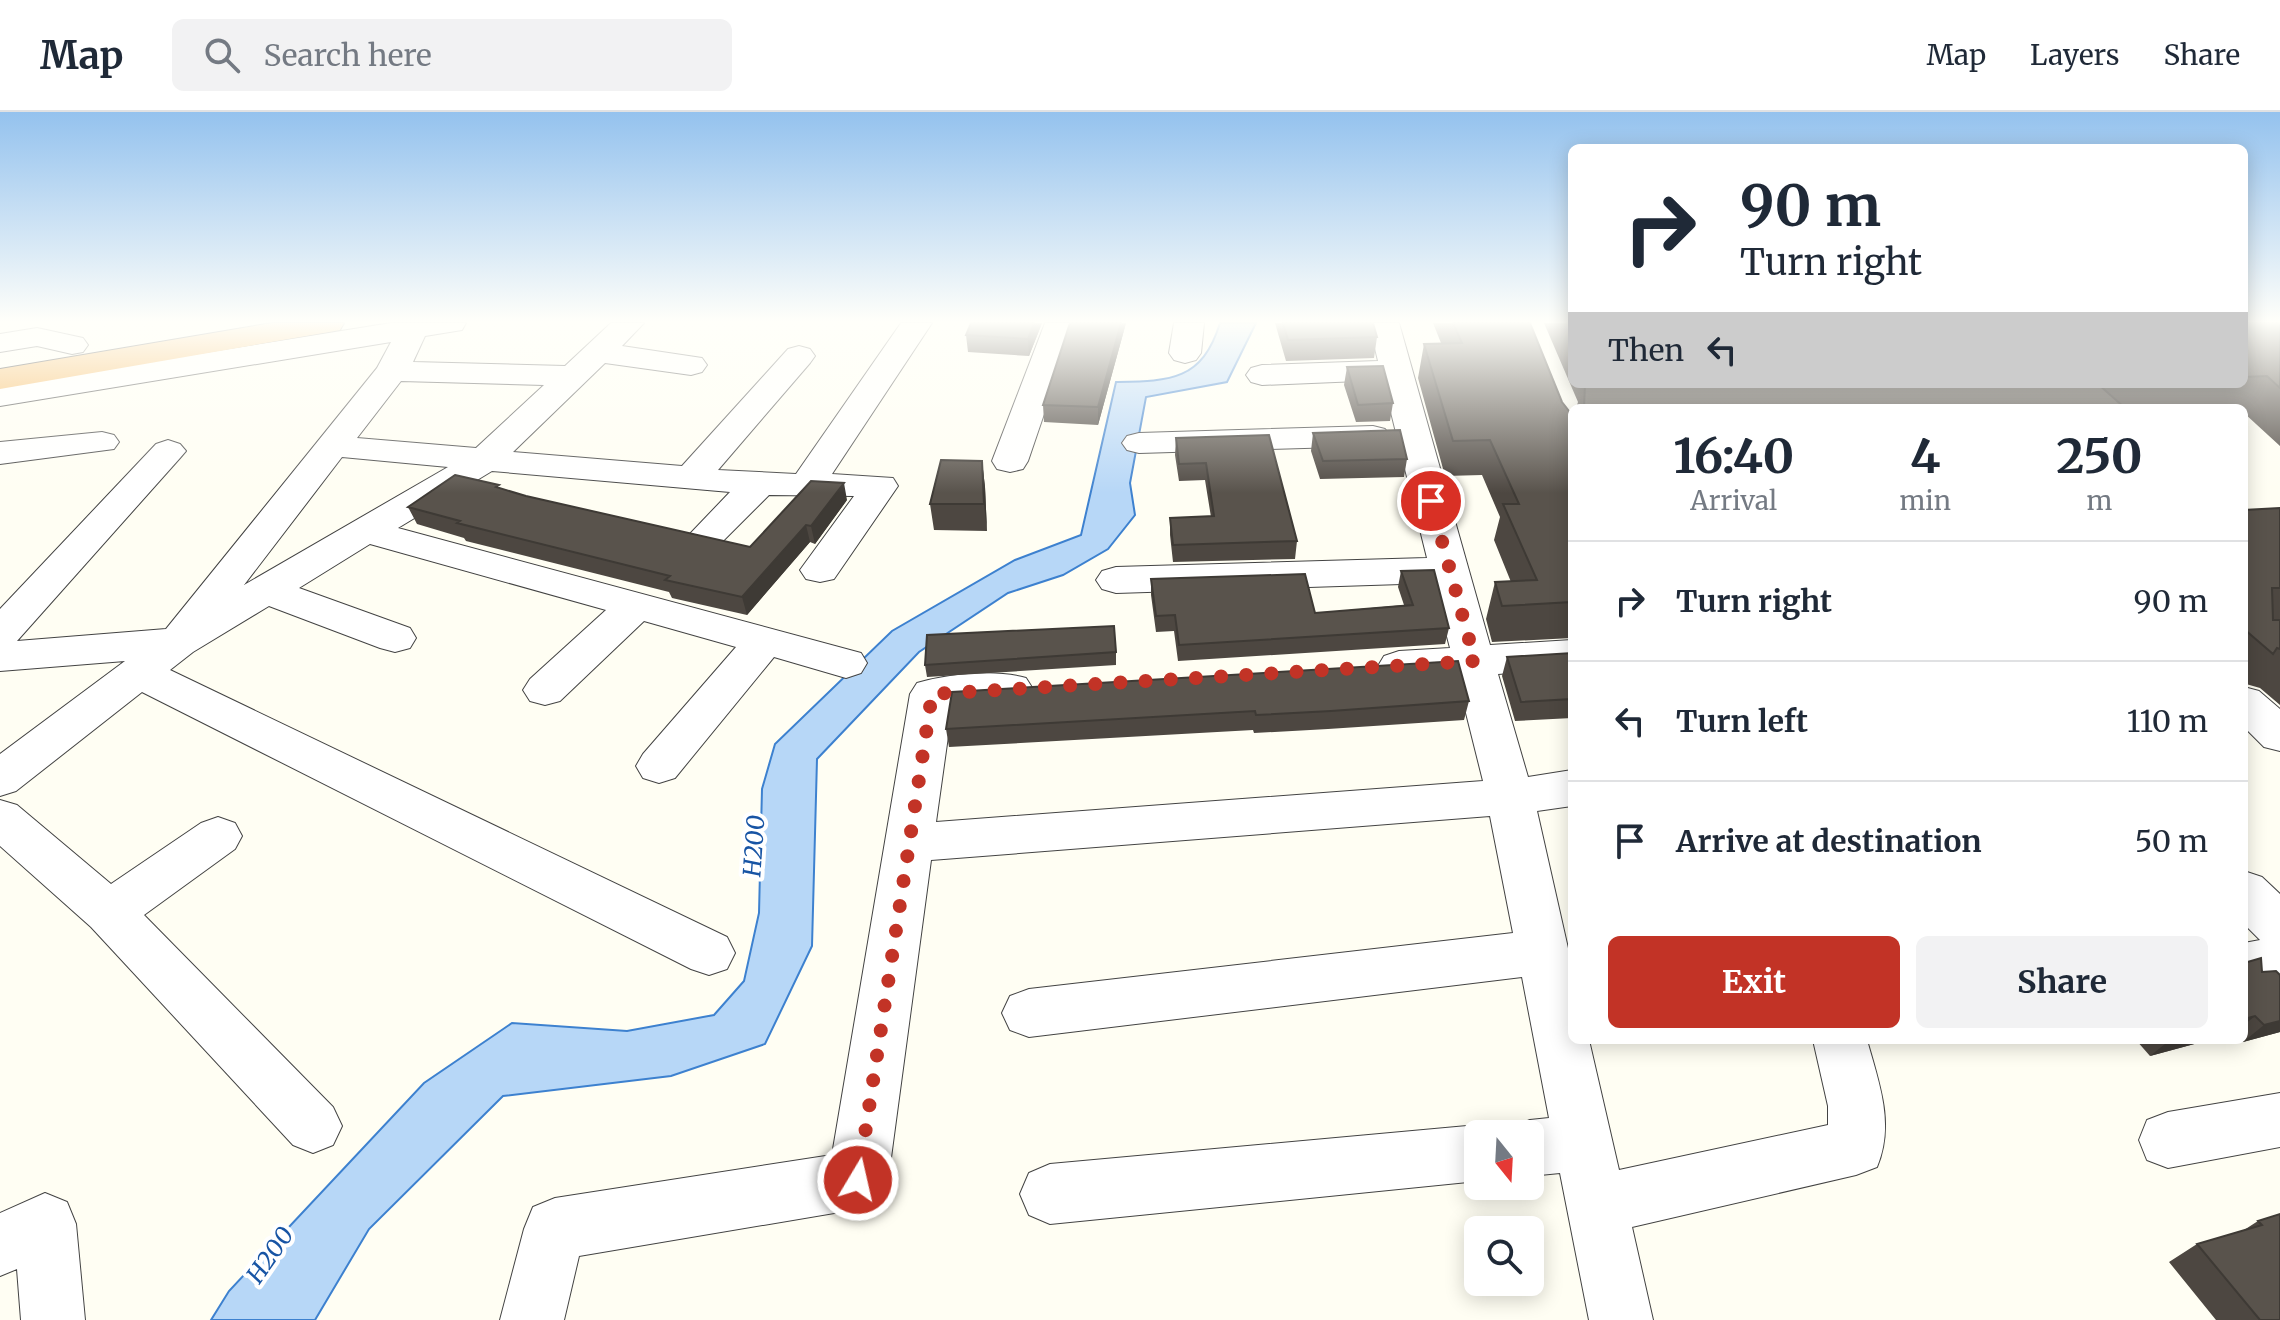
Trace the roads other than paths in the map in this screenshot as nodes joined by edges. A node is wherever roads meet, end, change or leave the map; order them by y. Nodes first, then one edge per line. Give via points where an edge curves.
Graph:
1 (38, 379) edge
2 (385, 379) edge
3 (571, 379) edge
4 (778, 379) edge
5 (879, 379) edge
6 (1040, 379) edge
7 (1398, 379) edge
8 (0, 396) edge
9 (1413, 434) junction
10 (102, 442) dead end
11 (1139, 443) dead end
12 (332, 446) junction
13 (168, 451) dead end
14 (0, 453) edge
15 (487, 458) junction
16 (1010, 461) dead end
17 (691, 478) junction
18 (808, 483) junction
19 (759, 484) junction
20 (366, 531) junction
21 (705, 538) edge
22 (820, 570) dead end
23 (1449, 570) junction
24 (1116, 580) dead end
25 (266, 590) junction
26 (635, 606) junction
27 (0, 634) edge
28 (395, 638) dead end
29 (178, 642) junction
30 (764, 642) junction
31 (1568, 654) edge
32 (0, 657) edge
33 (1475, 661) junction
34 (846, 663) dead end
35 (1363, 668) edge
36 (140, 673) junction
37 (1044, 687) edge
38 (545, 690) dead end
39 (2248, 706) edge
40 (2280, 735) edge
41 (659, 766) dead end
42 (0, 779) edge
43 (1568, 789) edge
44 (1510, 797) junction
45 (0, 818) edge
46 (218, 836) dead end
47 (911, 843) junction
48 (2248, 895) edge
49 (109, 912) junction
50 (2280, 927) edge
51 (1543, 952) junction
52 (709, 953) dead end
53 (2280, 959) edge
54 (2248, 964) edge
55 (1029, 1013) dead end
56 (1841, 1044) edge
57 (2280, 1120) edge
58 (313, 1126) dead end
59 (2168, 1140) dead end
60 (1557, 1146) edge
61 (1464, 1154) edge
62 (1050, 1194) dead end
63 (1597, 1205) junction
64 (0, 1245) edge
65 (53, 1320) edge
66 (532, 1320) edge
67 (1621, 1320) edge

1 - 8 street
2 - 12 street
3 - 15 street
4 - 17 street
5 - 18 street
6 - 16 street
7 - 9 street
9 - 11 street
9 - 23 street
10 - 14 street
12 - 15 street
12 - 29 street
13 - 27 street
15 - 17 street
15 - 20 street
17 - 19 street
18 - 19 street
18 - 22 street via 880,486
19 - 21 street
20 - 25 street
20 - 26 street
23 - 24 street
23 - 33 street
25 - 28 street
25 - 29 street
26 - 30 street
26 - 38 street
29 - 32 street
29 - 36 street
30 - 34 street
30 - 41 street
31 - 33 street
33 - 35 street
33 - 44 street
36 - 42 street
36 - 52 street
37 - 47 street via 932,694
39 - 40 street
43 - 44 street
44 - 47 street
44 - 51 street
45 - 49 street
46 - 49 street
47 - 66 street via 858,1180 555,1229
48 - 50 street
49 - 58 street
51 - 55 street
51 - 60 street
53 - 54 street
56 - 63 street via 1857,1106 1856,1147
57 - 59 street
60 - 63 street
61 - 62 street
63 - 67 street
64 - 65 street via 45,1224

